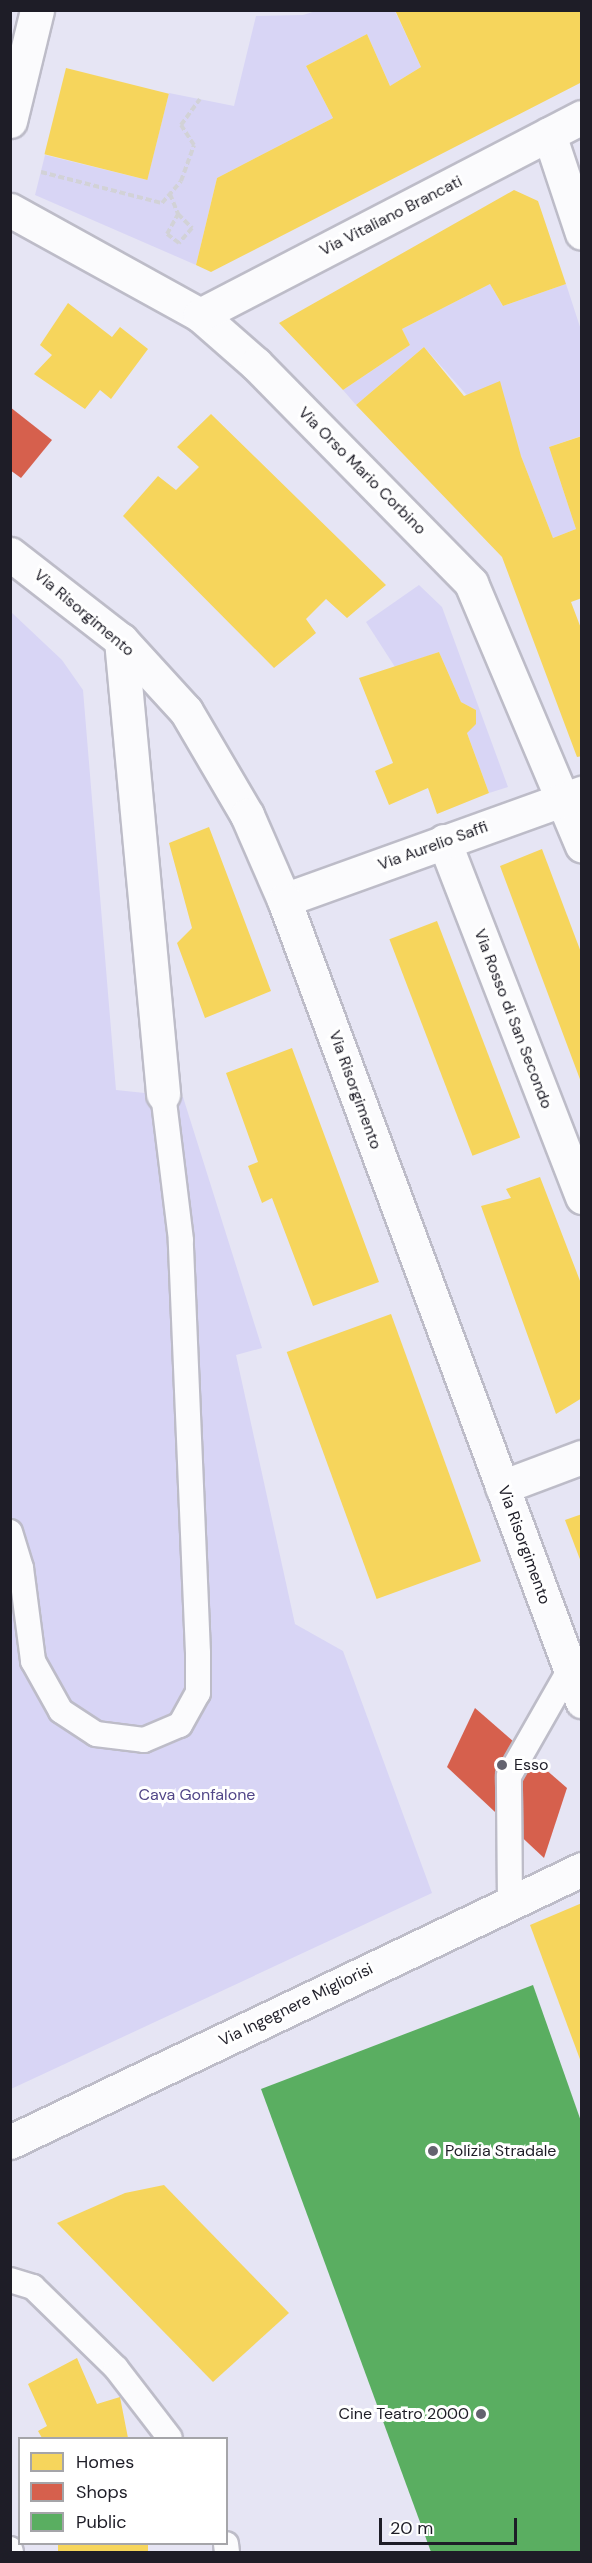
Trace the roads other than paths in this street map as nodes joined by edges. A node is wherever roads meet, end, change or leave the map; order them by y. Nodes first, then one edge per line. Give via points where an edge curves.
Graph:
1 (38, 10) edge
2 (582, 117) edge
3 (10, 121) edge
4 (549, 134) junction
5 (10, 210) edge
6 (582, 233) edge
7 (200, 315) junction
8 (10, 554) edge
9 (121, 640) junction
10 (572, 795) edge
11 (444, 841) junction
12 (582, 846) edge
13 (284, 900) junction
14 (163, 1094) joint
15 (582, 1197) edge
16 (582, 1457) edge
17 (502, 1487) junction
18 (10, 1532) edge
19 (570, 1669) junction
20 (582, 1701) edge
21 (582, 1869) edge
22 (510, 1903) junction
23 (10, 2142) edge
24 (10, 2280) edge
25 (168, 2437) edge

1 - 3 street
2 - 4 street, Via Vitaliano Brancati
4 - 6 street
4 - 7 street, Via Vitaliano Brancati
5 - 7 street, Via Orso Mario Corbino
7 - 10 street, Via Orso Mario Corbino via 256,364 471,583
8 - 9 street, Via Risorgimento
9 - 13 street, Via Risorgimento via 186,711 247,815
9 - 14 street
10 - 11 street, Via Aurelio Saffi
10 - 12 street, Via Orso Mario Corbino
11 - 13 street, Via Aurelio Saffi
11 - 15 street, Via Rosso di San Secondo
13 - 17 street, Via Risorgimento
14 - 18 lane via 181,1240 198,1653 198,1693 180,1725 144,1740 96,1734 61,1711 33,1661 21,1568
16 - 17 street
17 - 19 street, Via Risorgimento
19 - 20 street, Via Risorgimento
19 - 22 lane via 509,1776
21 - 22 street, Via Ingegnere Migliorisi
22 - 23 street, Via Ingegnere Migliorisi
24 - 25 lane via 33,2288 116,2368

